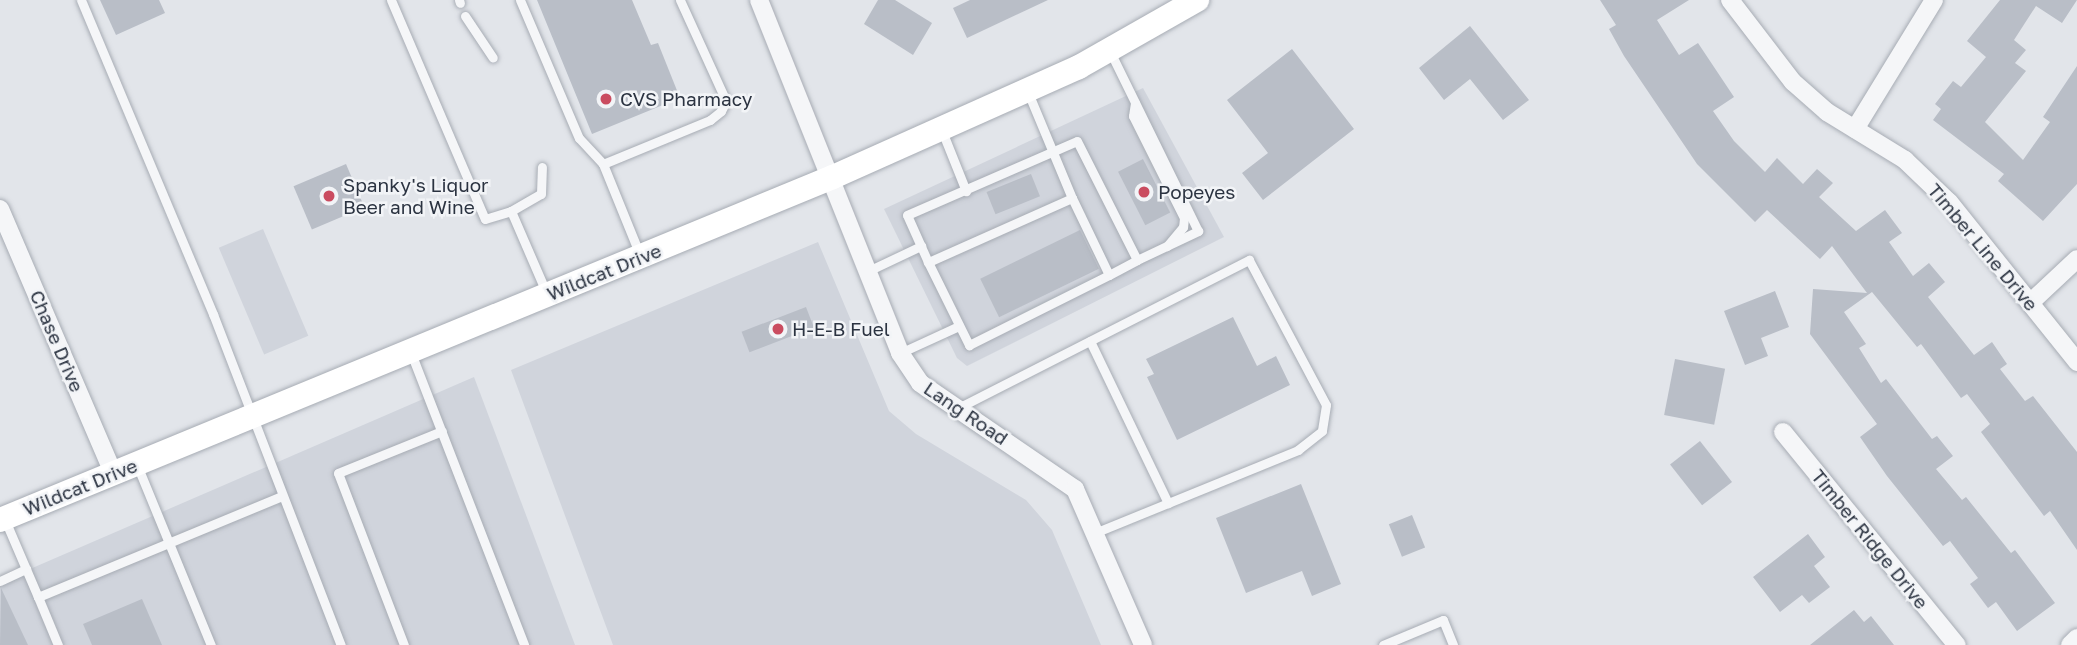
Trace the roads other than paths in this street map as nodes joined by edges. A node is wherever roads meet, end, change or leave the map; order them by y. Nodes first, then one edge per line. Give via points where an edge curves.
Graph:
1 (81, 0) edge
2 (391, 0) edge
3 (520, 0) edge
4 (680, 0) edge
5 (759, 0) edge
6 (1197, 0) edge
7 (1730, 0) edge
8 (1934, 0) edge
9 (465, 16) dead end
10 (1110, 51) junction
11 (493, 58) dead end
12 (1026, 89) junction
13 (1135, 102) junction
14 (940, 128) junction
15 (1855, 129) junction
16 (1053, 152) junction
17 (603, 164) junction
18 (542, 167) dead end
19 (833, 177) junction
20 (966, 191) junction
21 (1072, 198) junction
22 (0, 209) edge
23 (511, 211) junction
24 (921, 246) junction
25 (1166, 247) junction
26 (640, 257) junction
27 (2077, 259) edge
28 (1137, 260) junction
29 (928, 262) junction
30 (868, 271) junction
31 (1109, 275) junction
32 (547, 295) junction
33 (2030, 303) junction
34 (959, 326) junction
35 (1090, 341) junction
36 (410, 351) junction
37 (900, 353) junction
38 (2077, 362) edge
39 (954, 409) junction
40 (254, 416) junction
41 (442, 431) junction
42 (1783, 432) dead end
43 (136, 464) junction
44 (113, 473) junction
45 (282, 496) junction
46 (1168, 503) junction
47 (2, 520) edge
48 (1095, 533) junction
49 (168, 542) junction
50 (26, 569) junction
51 (0, 581) edge
52 (38, 597) junction
53 (2077, 638) edge
54 (58, 645) edge
55 (211, 645) edge
56 (341, 645) edge
57 (404, 645) edge
58 (524, 645) edge
59 (1143, 645) edge
60 (1382, 645) edge
61 (1453, 645) edge
62 (1957, 645) edge
63 (2070, 645) edge

1 - 40 lane
2 - 23 lane via 485,219
3 - 17 lane via 579,138
4 - 17 lane via 726,101 721,111 683,132
5 - 19 street, Lang Road
6 - 10 main road, Wildcat Drive
7 - 15 street, Timber Line Drive via 1793,82
8 - 15 street
9 - 11 lane
10 - 12 main road, Wildcat Drive
10 - 13 lane
12 - 14 main road, Wildcat Drive
12 - 16 lane
13 - 25 lane via 1133,116 1184,218 1183,227
13 - 25 lane via 1198,231
14 - 19 main road, Wildcat Drive
14 - 20 lane
15 - 33 street, Timber Line Drive via 1924,176
16 - 20 lane
16 - 21 lane
16 - 28 lane via 1077,141
17 - 26 lane
18 - 23 lane via 541,194
19 - 26 main road, Wildcat Drive
19 - 30 street, Lang Road
20 - 24 lane via 907,215
21 - 29 lane
21 - 31 lane
22 - 44 street, Chase Drive
23 - 32 lane
24 - 29 lane
24 - 30 lane
25 - 28 lane
26 - 32 main road, Wildcat Drive
27 - 33 street
28 - 31 lane
29 - 34 lane
30 - 37 street, Lang Road
31 - 34 lane via 969,345
32 - 36 main road, Wildcat Drive
33 - 38 street, Timber Line Drive
34 - 37 lane
35 - 39 lane
35 - 46 lane
35 - 46 lane via 1249,260 1326,405 1322,431 1298,450
36 - 40 main road, Wildcat Drive
36 - 41 lane
37 - 39 street, Lang Road via 920,383
39 - 48 street, Lang Road via 1075,489
40 - 43 main road, Wildcat Drive
40 - 45 lane
41 - 57 lane via 338,473
41 - 58 lane
42 - 62 street, Timber Ridge Drive
43 - 44 main road, Wildcat Drive
43 - 49 lane
44 - 47 main road, Wildcat Drive
45 - 49 lane
45 - 56 lane
46 - 48 lane
47 - 50 lane
48 - 59 street, Lang Road
49 - 52 lane
49 - 55 lane
50 - 51 lane
50 - 52 lane
52 - 54 lane
53 - 63 street
60 - 61 lane via 1443,620

